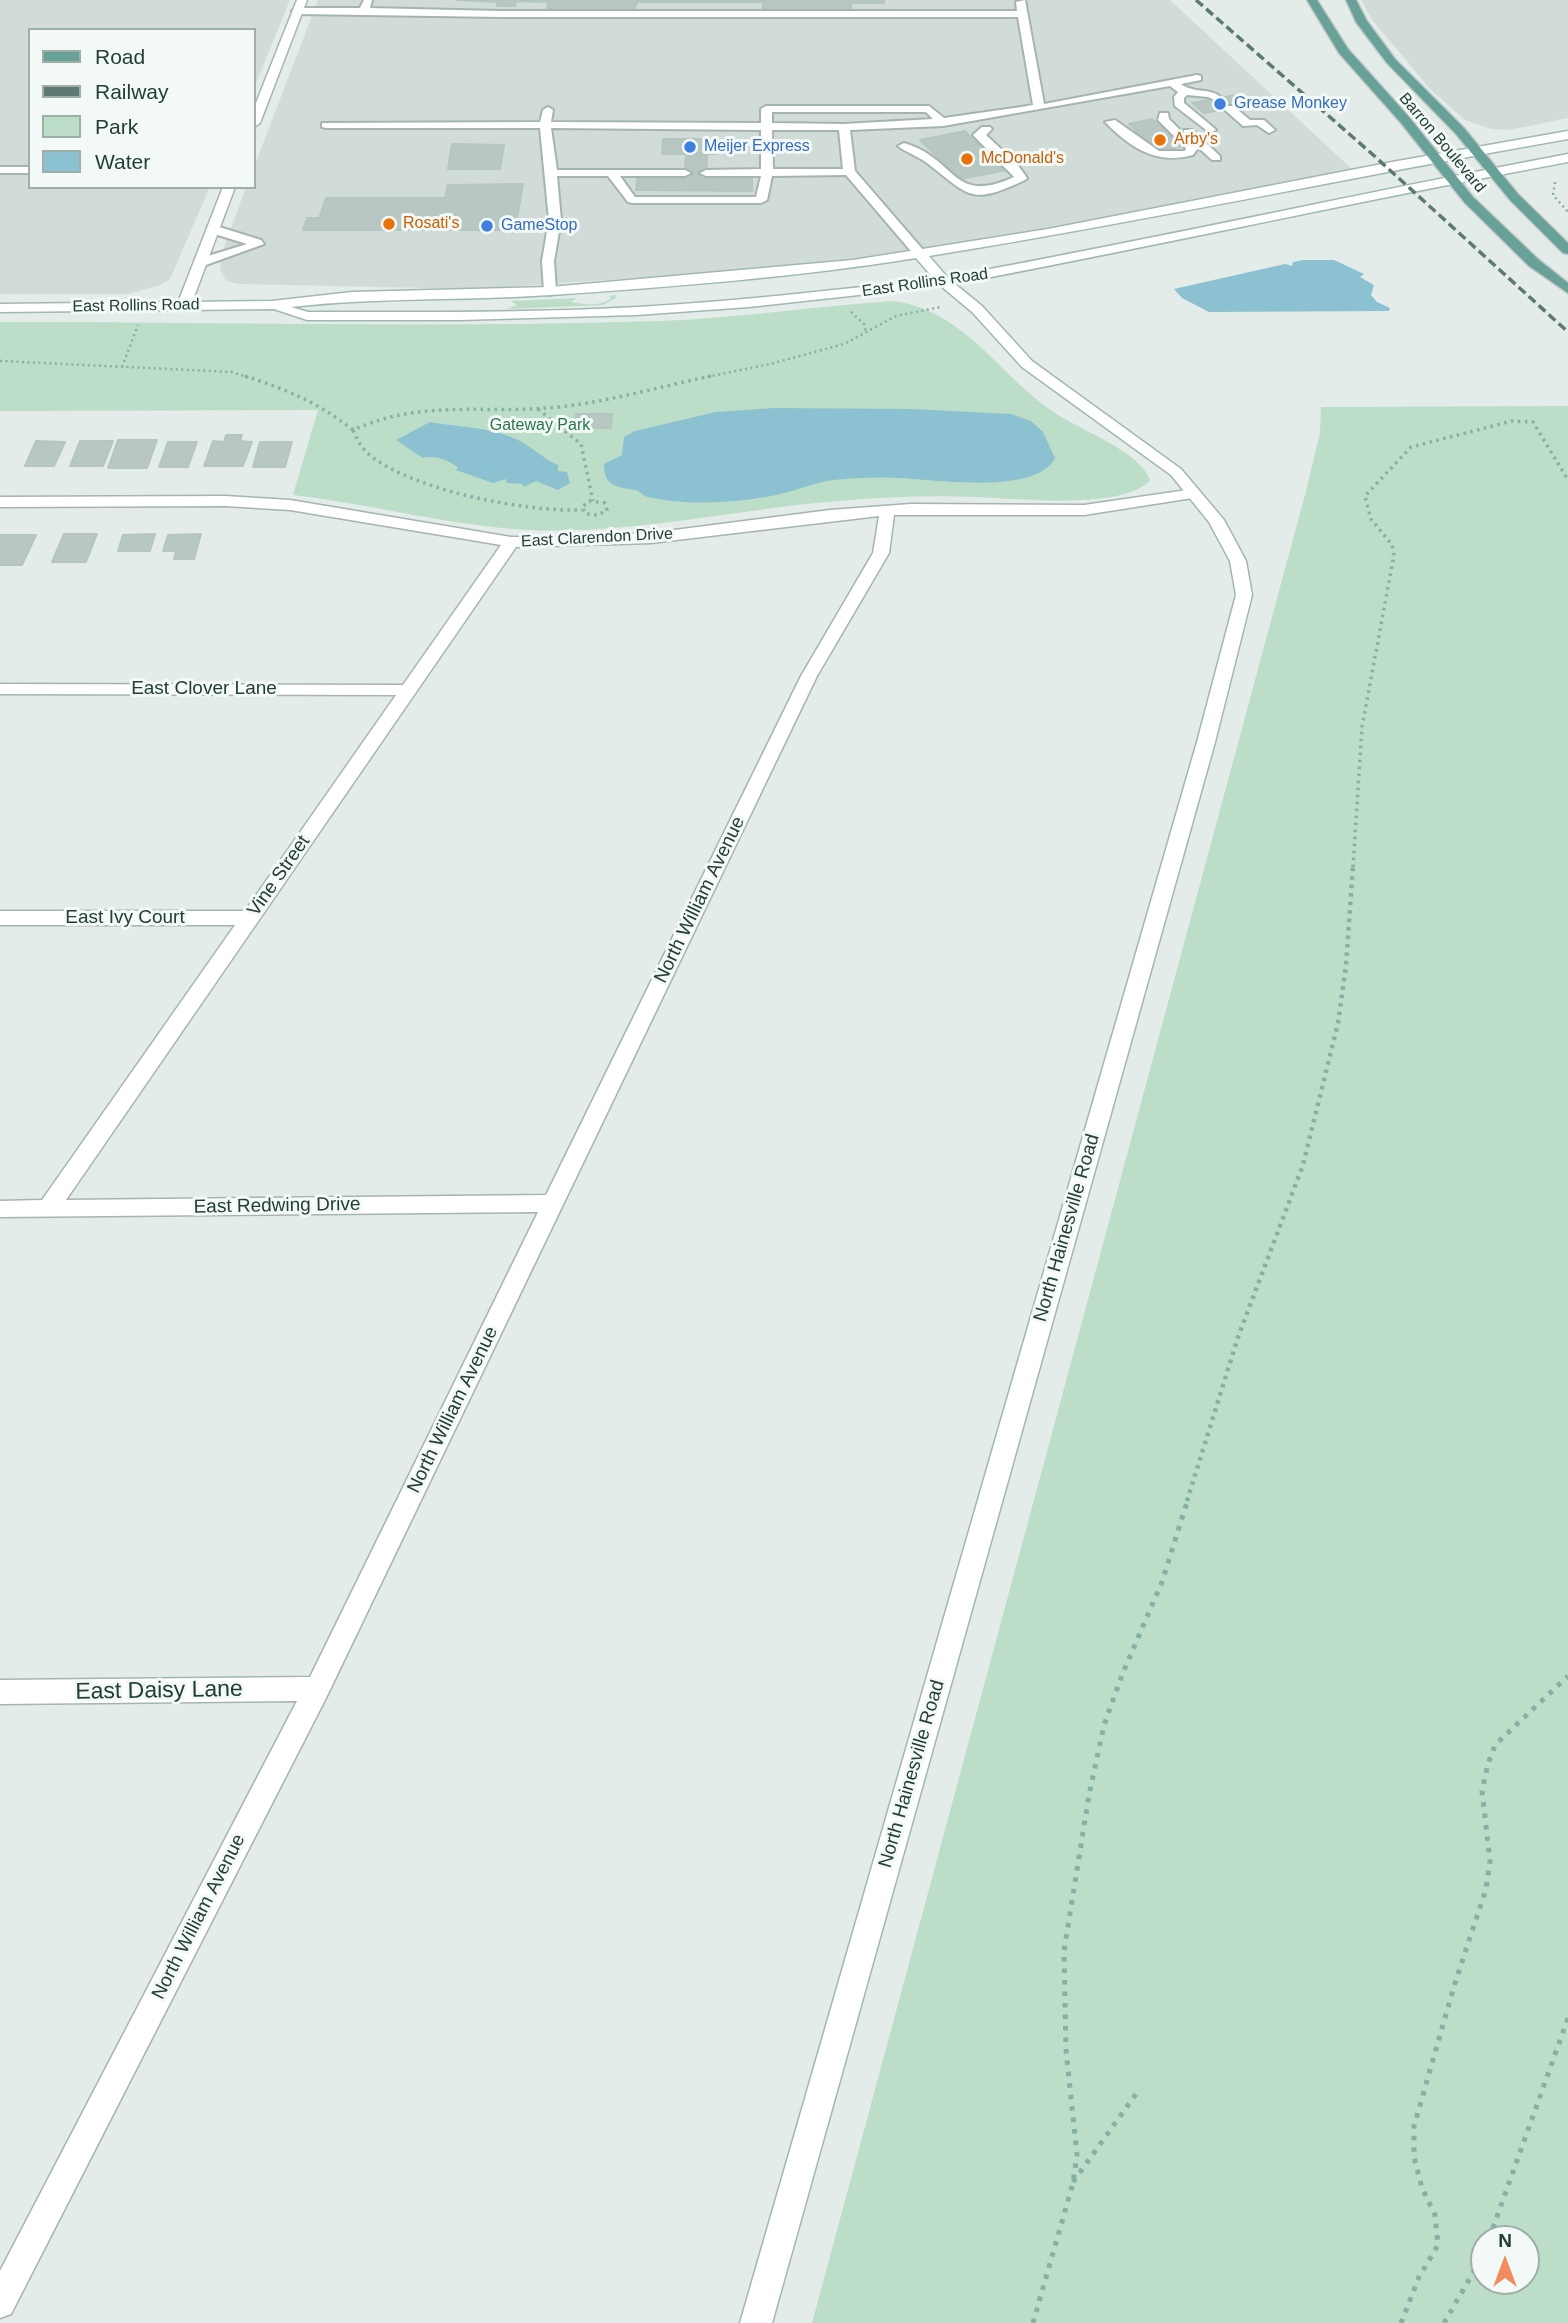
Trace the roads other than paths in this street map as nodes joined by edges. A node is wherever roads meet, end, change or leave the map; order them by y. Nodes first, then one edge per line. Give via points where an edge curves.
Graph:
1 (889, 0) edge
2 (970, 0) edge
3 (1312, 0) edge
4 (1351, 0) edge
5 (300, 5) edge
6 (366, 6) edge
7 (429, 6) edge
8 (971, 13) junction
9 (890, 14) junction
10 (1197, 78) dead end
11 (1172, 83) junction
12 (1184, 92) junction
13 (1217, 98) dead end
14 (1039, 108) junction
15 (1229, 108) dead end
16 (548, 110) dead end
17 (256, 117) edge
18 (1111, 122) dead end
19 (943, 124) junction
20 (326, 125) dead end
21 (545, 125) junction
22 (767, 127) junction
23 (844, 127) junction
24 (986, 129) dead end
25 (1210, 130) dead end
26 (1269, 130) dead end
27 (1568, 135) edge
28 (904, 146) dead end
29 (1476, 151) junction
30 (1216, 158) dead end
31 (1434, 158) junction
32 (1568, 158) edge
33 (0, 170) edge
34 (28, 170) edge
35 (849, 172) junction
36 (1494, 172) junction
37 (551, 173) junction
38 (611, 173) junction
39 (685, 173) dead end
40 (706, 173) dead end
41 (767, 173) junction
42 (1021, 178) junction
43 (1451, 180) junction
44 (959, 187) junction
45 (228, 189) edge
46 (212, 229) junction
47 (1568, 250) edge
48 (920, 254) junction
49 (200, 263) junction
50 (944, 282) junction
51 (1568, 289) edge
52 (550, 292) junction
53 (184, 305) junction
54 (272, 305) junction
55 (0, 308) edge
56 (1194, 494) junction
57 (0, 502) edge
58 (887, 511) junction
59 (511, 542) junction
60 (0, 689) edge
61 (408, 690) junction
62 (0, 918) edge
63 (250, 918) junction
64 (553, 1203) junction
65 (0, 1209) edge
66 (48, 1209) junction
67 (317, 1689) junction
68 (0, 1692) edge
69 (0, 2303) edge
70 (756, 2323) edge

1 - 9 lane
2 - 8 lane
3 - 31 main road, Barron Boulevard via 1343,51
4 - 29 main road, Barron Boulevard via 1385,55
5 - 6 lane
5 - 17 main road
6 - 7 lane
7 - 9 lane via 499,14
8 - 9 lane
8 - 14 lane via 1022,8
10 - 11 lane
11 - 12 lane
11 - 14 lane
12 - 13 lane
12 - 25 lane via 1179,104
14 - 19 lane
15 - 26 lane
16 - 21 lane
18 - 30 lane via 1153,155 1189,153 1192,148 1163,120 1164,115
19 - 22 lane via 929,109 766,109
19 - 23 lane
20 - 21 lane via 423,129
21 - 22 lane
21 - 37 lane
22 - 23 lane
22 - 41 lane
23 - 35 lane
24 - 42 lane via 979,135
27 - 29 main road, East Rollins Road
28 - 44 lane via 920,150
29 - 31 main road, East Rollins Road
29 - 36 main road, Barron Boulevard
31 - 43 main road, Barron Boulevard
31 - 48 main road, East Rollins Road
32 - 36 main road, East Rollins Road
33 - 34 lane
35 - 41 lane
35 - 48 lane
36 - 43 main road, East Rollins Road
36 - 47 main road, Barron Boulevard
37 - 38 lane
37 - 52 lane via 555,220 548,261
38 - 39 lane
38 - 41 lane via 632,200 761,200
40 - 41 lane
42 - 44 lane via 978,191
42 - 44 lane via 1029,181 1025,191 988,199 970,196
43 - 50 main road, East Rollins Road
43 - 51 main road, Barron Boulevard via 1527,256
45 - 46 main road
46 - 49 main road
46 - 49 lane via 258,244
48 - 50 main road, North Hainesville Road
48 - 52 main road, East Rollins Road via 717,279
49 - 53 main road
50 - 54 main road, East Rollins Road via 724,306 599,313 307,316
50 - 56 main road, North Hainesville Road via 1027,364 1176,472
52 - 54 main road, East Rollins Road via 352,296
53 - 54 main road, East Rollins Road
53 - 55 main road, East Rollins Road
56 - 58 main road, East Clarendon Drive via 1084,510
56 - 70 main road, North Hainesville Road via 1216,520 1238,561 1244,596
57 - 59 main road, East Clarendon Drive via 290,505
58 - 59 main road, East Clarendon Drive via 651,538
58 - 64 main road, North William Avenue via 881,553 809,676
59 - 61 main road, Vine Street
60 - 61 main road, East Clover Lane
61 - 63 main road, Vine Street
62 - 63 main road, East Ivy Court
63 - 66 main road, Vine Street
64 - 66 main road, East Redwing Drive
64 - 67 main road, North William Avenue
65 - 66 main road, East Redwing Drive
67 - 68 main road, East Daisy Lane
67 - 69 main road, North William Avenue

